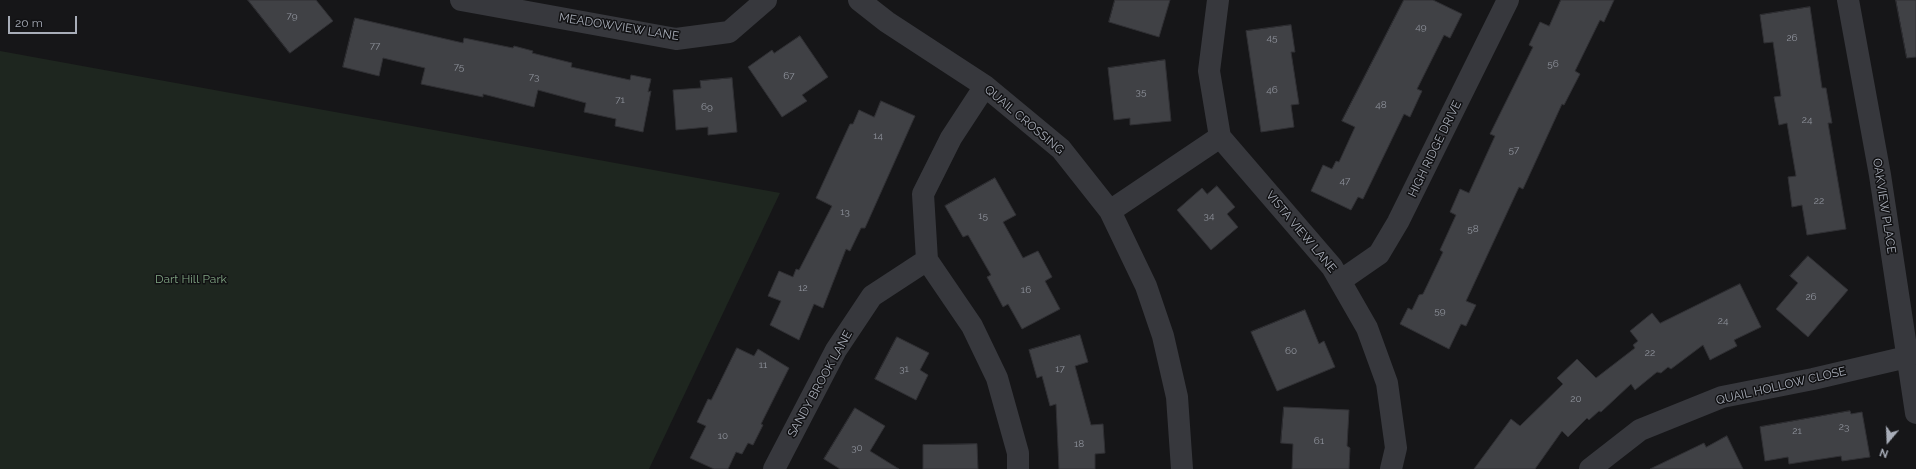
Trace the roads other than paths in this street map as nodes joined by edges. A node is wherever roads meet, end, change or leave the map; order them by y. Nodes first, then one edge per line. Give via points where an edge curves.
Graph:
1 (461, 0) edge
2 (766, 0) edge
3 (859, 0) edge
4 (1218, 0) edge
5 (1508, 0) edge
6 (1848, 0) edge
7 (985, 86) junction
8 (1220, 136) junction
9 (1110, 211) junction
10 (927, 260) junction
11 (1340, 281) junction
12 (1912, 354) edge
13 (1916, 413) edge
14 (774, 469) edge
15 (1018, 469) edge
16 (1182, 469) edge
17 (1391, 469) edge
18 (1590, 469) edge

1 - 2 street, MEADOWVIEW LANE via 676,39 729,32
3 - 7 street, QUAIL CROSSING via 887,22
4 - 8 street via 1209,71
5 - 11 street, HIGH RIDGE DRIVE via 1398,222 1379,254
6 - 12 street, OAKVIEW PLACE
7 - 9 street, QUAIL CROSSING via 1061,149
7 - 10 street via 951,138 922,194
8 - 9 street
8 - 11 street, VISTA VIEW LANE via 1332,267
9 - 16 street, QUAIL CROSSING via 1146,286 1163,336 1177,397
10 - 14 street, SANDY BROOK LANE via 872,296 836,350
10 - 15 street via 972,326 997,378 1018,453
11 - 17 street, VISTA VIEW LANE via 1367,328 1387,383 1396,448
12 - 13 street, OAKVIEW PLACE
12 - 18 street, QUAIL HOLLOW CLOSE via 1813,379 1722,397 1640,430

